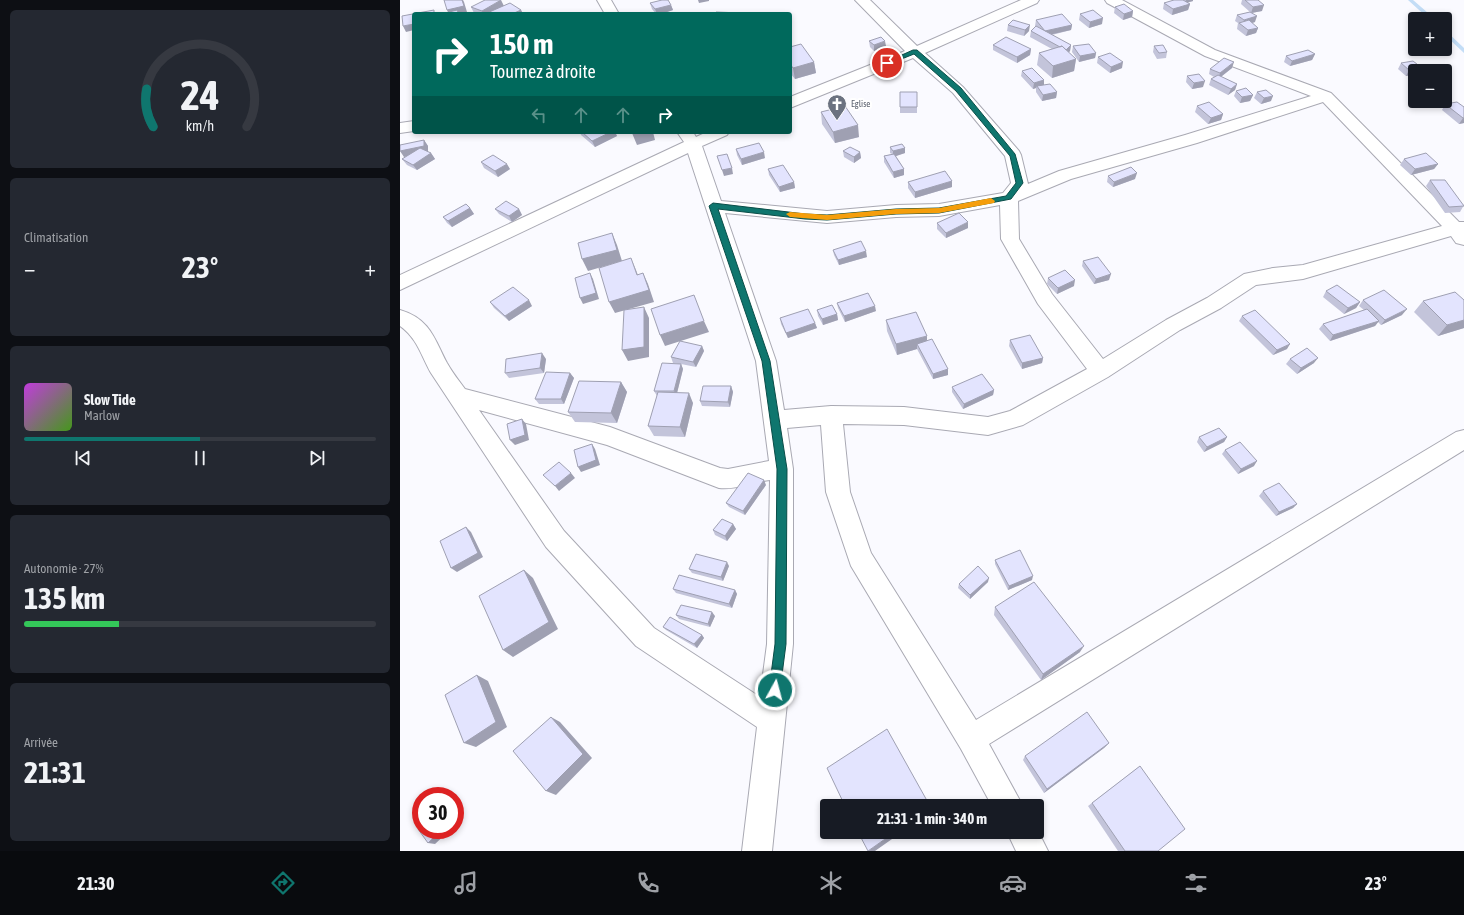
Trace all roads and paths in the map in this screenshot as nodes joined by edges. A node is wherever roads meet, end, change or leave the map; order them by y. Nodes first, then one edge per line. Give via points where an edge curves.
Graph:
1 (604, 0) edge
2 (862, 0) edge
3 (1032, 0) edge
4 (1112, 0) edge
5 (611, 12) edge
6 (915, 52) junction
7 (1326, 96) junction
8 (792, 102) edge
9 (412, 126) edge
10 (400, 128) edge
11 (710, 134) edge
12 (689, 138) edge
13 (1009, 198) junction
14 (713, 206) junction
15 (1461, 233) edge
16 (400, 283) edge
17 (400, 317) edge
18 (1101, 371) junction
19 (459, 396) junction
20 (832, 415) junction
21 (775, 420) junction
22 (1464, 439) edge
23 (782, 469) junction
24 (771, 720) junction
25 (971, 739) junction
26 (1004, 799) edge
27 (1026, 839) edge
28 (757, 851) edge
29 (1033, 851) edge

1 - 5 street
2 - 6 street
3 - 6 street
4 - 7 street via 1210,53
6 - 8 street
6 - 13 street via 958,90 1013,155 1020,183
7 - 13 street via 1065,175
7 - 15 street
9 - 10 street
11 - 12 street
12 - 14 street
12 - 16 street
13 - 14 street via 939,210 827,217
13 - 18 street via 1010,239 1045,300
14 - 21 street via 766,361
15 - 18 street via 1303,272 1251,279
17 - 19 street via 409,321 427,340 438,367
18 - 20 street via 1015,419 988,426 904,416
19 - 23 street via 610,436 719,478 728,479
19 - 24 street via 555,539 644,637
20 - 21 street
20 - 25 street via 838,492 860,558
21 - 23 street
22 - 25 street
23 - 24 street via 780,644
24 - 28 street
25 - 26 street
27 - 29 street

